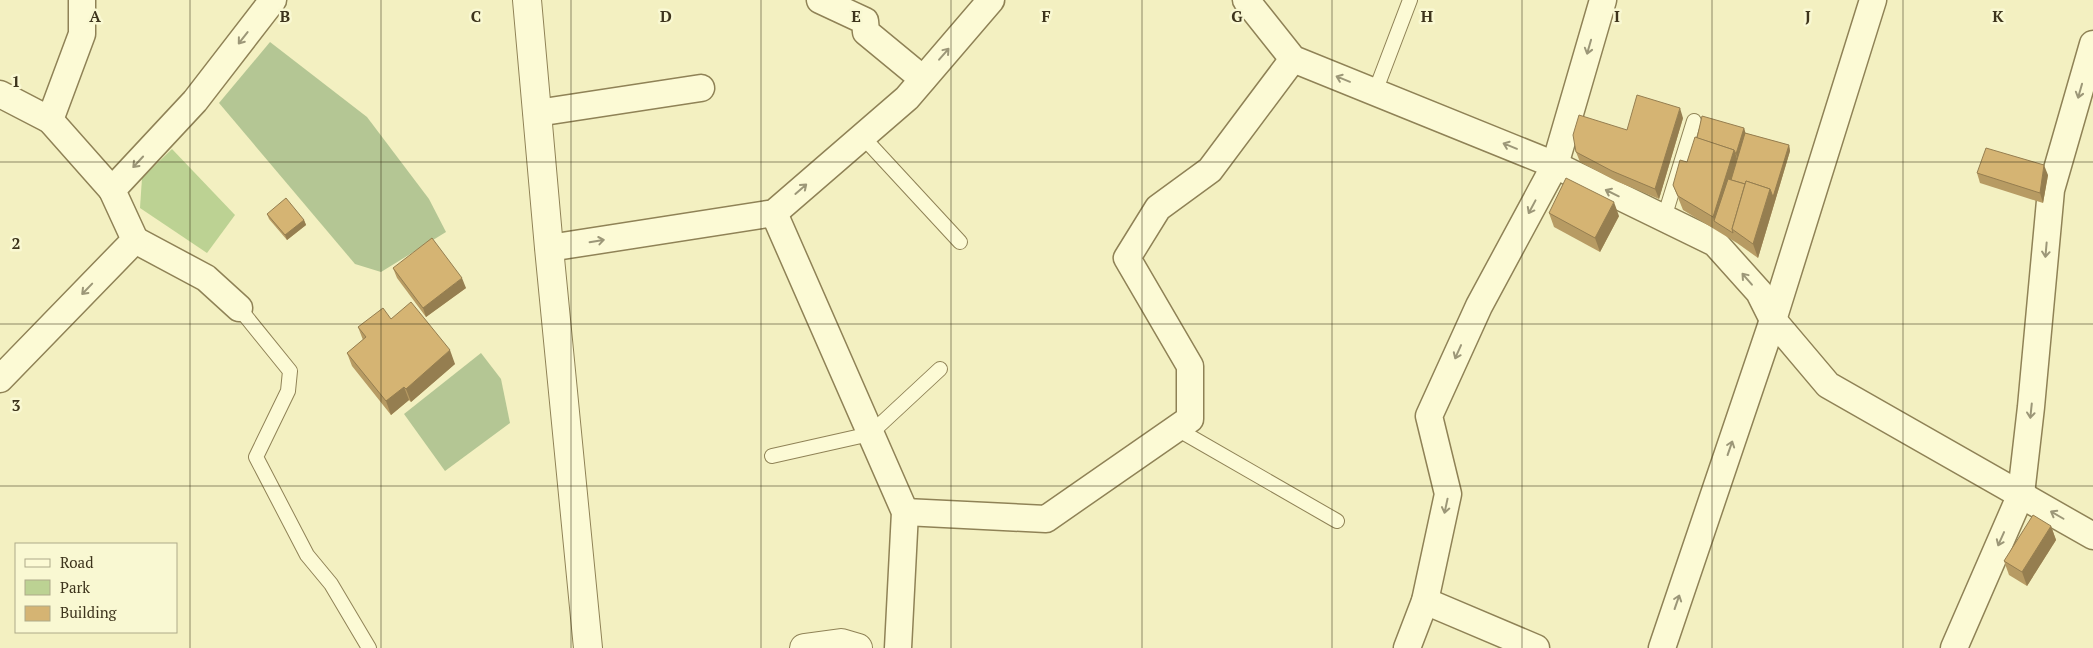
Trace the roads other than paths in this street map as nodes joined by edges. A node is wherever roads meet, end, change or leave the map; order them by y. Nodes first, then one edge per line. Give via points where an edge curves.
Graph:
1 (82, 0) edge
2 (273, 0) edge
3 (527, 0) edge
4 (820, 0) edge
5 (991, 0) edge
6 (1246, 0) edge
7 (1410, 0) edge
8 (1603, 0) edge
9 (1873, 0) edge
10 (2093, 44) edge
11 (1293, 59) junction
12 (923, 79) junction
13 (701, 88) dead end
14 (1375, 92) junction
15 (0, 94) edge
16 (537, 113) junction
17 (50, 120) junction
18 (1694, 121) dead end
19 (862, 136) junction
20 (1555, 164) junction
21 (112, 190) junction
22 (774, 213) junction
23 (1664, 218) junction
24 (135, 240) junction
25 (960, 242) dead end
26 (549, 248) junction
27 (239, 308) joint
28 (1773, 320) junction
29 (940, 369) dead end
30 (0, 379) edge
31 (1176, 429) junction
32 (870, 434) junction
33 (772, 456) dead end
34 (2021, 494) junction
35 (905, 512) junction
36 (1338, 521) dead end
37 (2093, 536) edge
38 (1425, 601) junction
39 (369, 648) edge
40 (588, 648) edge
41 (804, 648) edge
42 (858, 648) edge
43 (898, 648) edge
44 (1407, 648) edge
45 (1536, 648) edge
46 (1662, 648) edge
47 (1954, 648) edge

1 - 17 street via 82,34
2 -> 21 street via 195,100
3 - 16 street
4 - 12 street via 865,21 866,32
12 -> 5 street
6 - 11 street
7 - 14 lane
8 -> 20 street
9 - 28 street
10 -> 34 street via 2051,190
14 -> 11 street
11 - 31 street via 1210,170 1158,208 1128,258 1190,366 1190,419
12 - 19 street via 907,98
13 - 16 street
20 -> 14 street
15 - 17 street
16 - 26 street
17 - 21 street
18 - 23 lane
22 -> 19 street
19 - 25 lane
23 -> 20 street
20 -> 38 street via 1479,306 1429,416 1448,494
21 - 24 street
26 -> 22 street
22 - 32 street
28 -> 23 street via 1759,292 1715,244
24 - 27 street via 206,278
24 -> 30 street
26 - 40 street
27 - 39 lane via 290,372 288,391 256,457 307,555 331,584
28 - 34 street via 1828,385
46 -> 28 street
29 - 32 lane
31 - 35 street via 1046,519
31 - 36 lane
32 - 33 lane
32 - 35 street
37 -> 34 street
34 -> 47 street
35 - 43 street
38 - 44 street
38 - 45 street
41 - 42 street via 841,643

